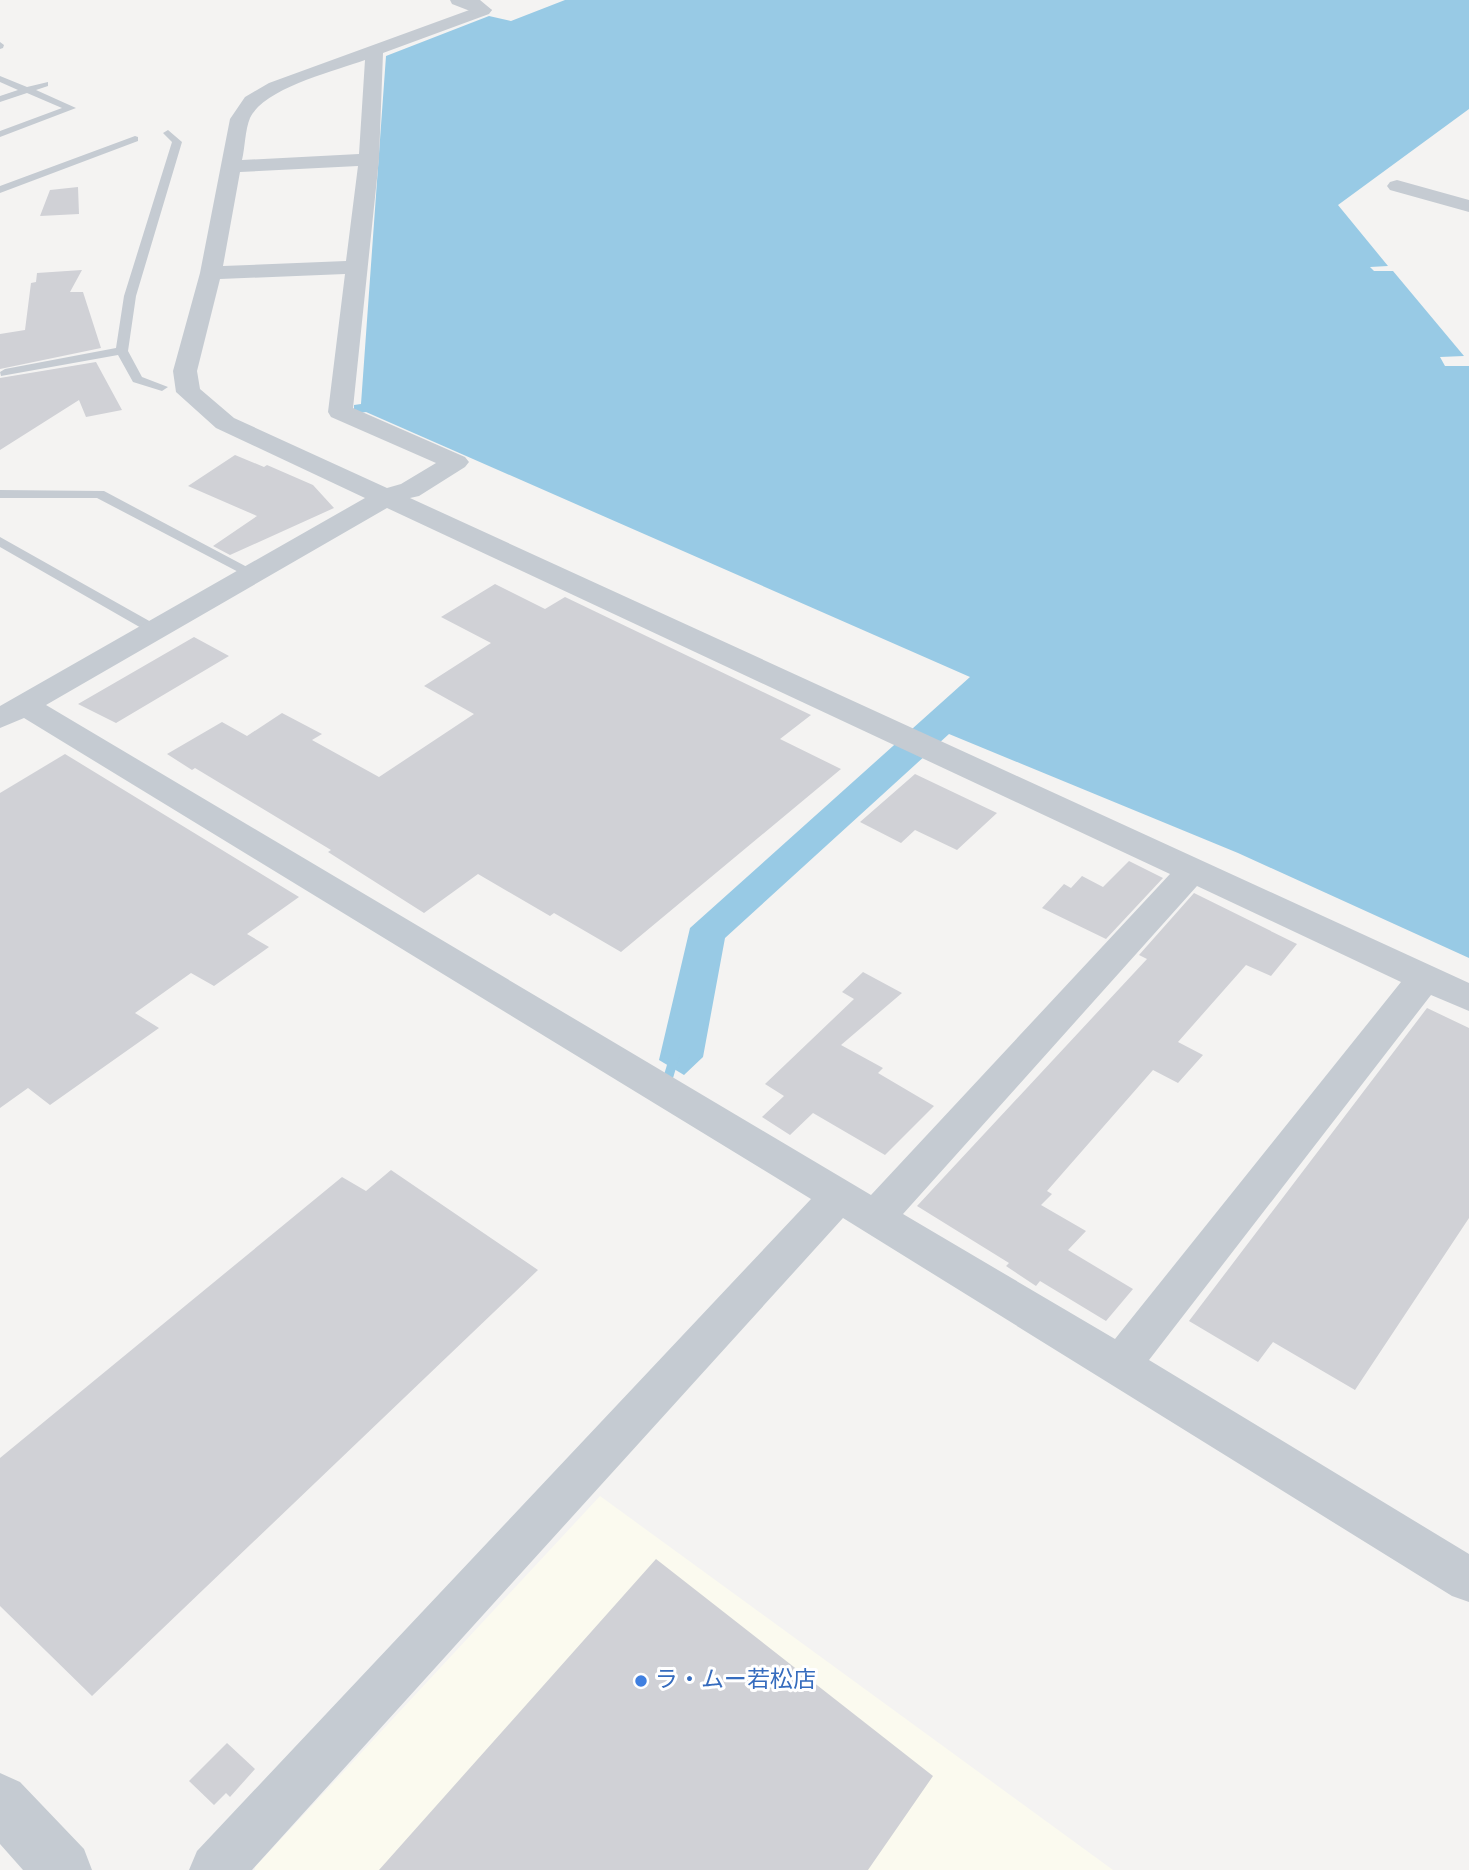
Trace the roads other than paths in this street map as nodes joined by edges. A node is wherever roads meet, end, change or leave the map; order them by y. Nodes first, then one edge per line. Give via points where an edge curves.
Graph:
1 (477, 4) edge
2 (374, 52) junction
3 (0, 79) edge
4 (45, 84) dead end
5 (26, 90) junction
6 (0, 99) edge
7 (168, 133) dead end
8 (0, 134) edge
9 (135, 139) dead end
10 (369, 159) junction
11 (229, 167) junction
12 (2, 186) edge
13 (1397, 186) dead end
14 (1469, 206) edge
15 (356, 267) junction
16 (211, 273) junction
17 (122, 351) junction
18 (0, 357) edge
19 (3, 375) edge
20 (162, 387) dead end
21 (0, 494) edge
22 (388, 496) junction
23 (0, 541) edge
24 (253, 574) junction
25 (155, 630) junction
26 (12, 712) edge
27 (1194, 869) junction
28 (1425, 977) junction
29 (1469, 998) edge
30 (857, 1207) junction
31 (1120, 1365) junction
32 (1469, 1580) edge
33 (0, 1802) edge
34 (63, 1870) edge
35 (216, 1870) edge

1 - 2 street
2 - 10 street
2 - 11 street via 276,87 252,101 240,119
3 - 5 lane
4 - 5 lane
5 - 6 lane
5 - 8 lane via 71,108
7 - 17 lane via 177,142 130,296
9 - 12 lane
10 - 11 street
10 - 15 street
11 - 16 street
13 - 14 street
15 - 16 street
15 - 22 street via 340,412 456,462 411,490
16 - 22 street via 185,371 188,392 225,423
17 - 19 lane
17 - 20 lane via 137,379
18 - 19 lane via 8,365
21 - 24 lane via 99,494
22 - 24 street
22 - 27 street
23 - 25 lane
24 - 25 street
25 - 26 street
26 - 30 street
27 - 28 street
27 - 30 street
28 - 29 street
28 - 31 street
30 - 31 street
30 - 35 street
31 - 32 street
33 - 34 street

